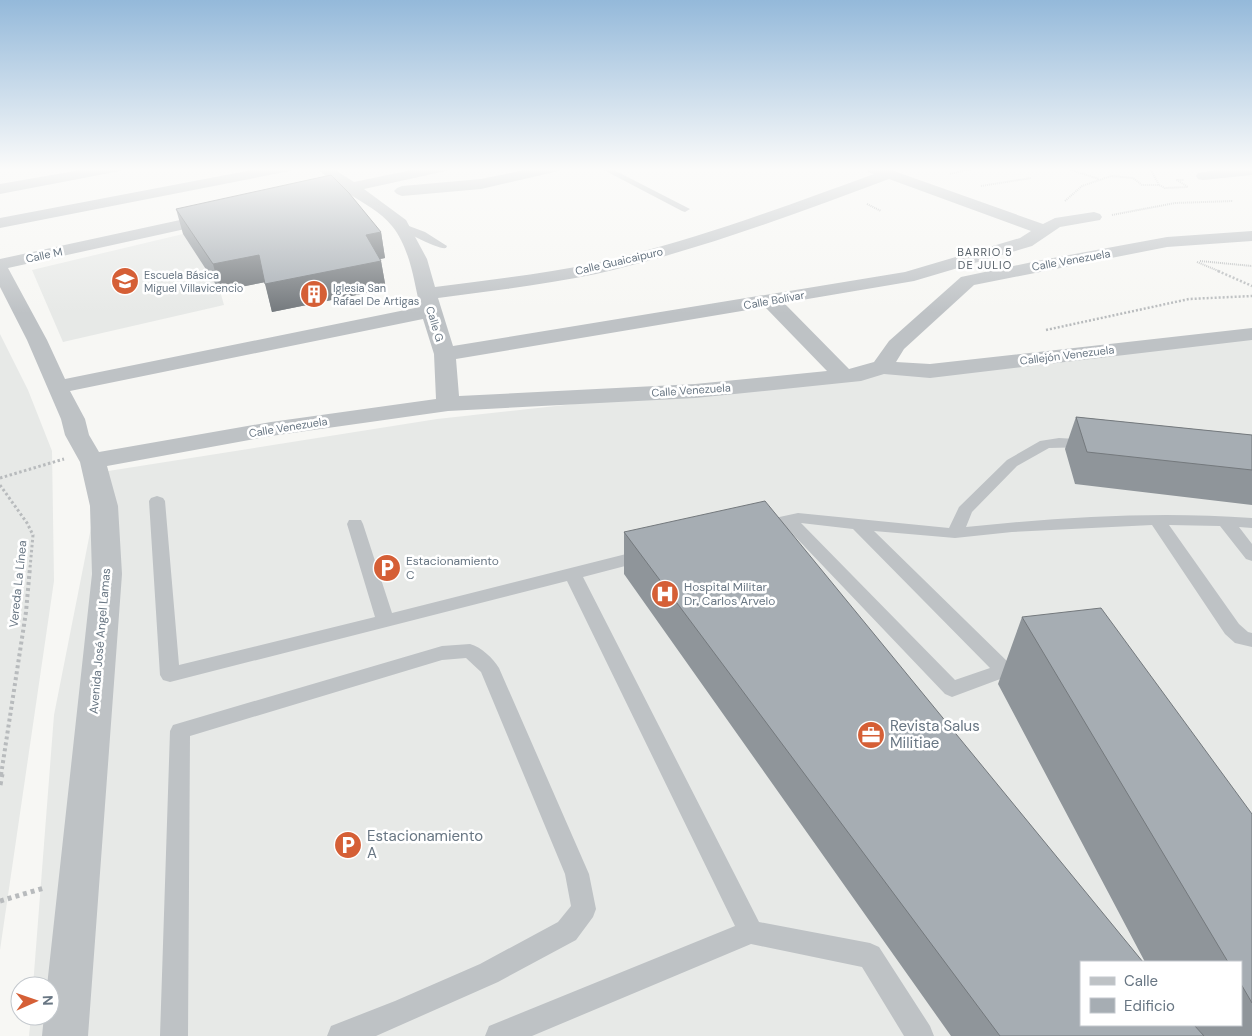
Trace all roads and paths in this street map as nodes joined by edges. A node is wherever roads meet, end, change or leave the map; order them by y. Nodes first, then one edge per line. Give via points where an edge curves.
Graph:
1 (34, 216) edge
2 (219, 216) edge
3 (390, 216) edge
4 (770, 216) edge
5 (1009, 216) edge
6 (1036, 216) edge
7 (1100, 216) edge
8 (1094, 217) joint
9 (1024, 222) junction
10 (0, 223) edge
11 (401, 226) junction
12 (1044, 230) junction
13 (1252, 236) edge
14 (442, 246) dead end
15 (1006, 248) junction
16 (1194, 261) dead end
17 (0, 264) edge
18 (1042, 265) junction
19 (0, 270) edge
20 (907, 276) junction
21 (968, 281) junction
22 (1252, 286) edge
23 (1252, 296) edge
24 (770, 301) junction
25 (429, 302) junction
26 (1046, 330) dead end
27 (1252, 334) edge
28 (445, 354) junction
29 (882, 367) junction
30 (844, 376) junction
31 (56, 387) junction
32 (448, 404) junction
33 (1103, 444) edge
34 (90, 457) junction
35 (0, 478) edge
36 (0, 485) edge
37 (157, 501) dead end
38 (788, 520) junction
39 (1157, 520) junction
40 (1225, 521) junction
41 (856, 523) junction
42 (356, 524) dead end
43 (1252, 524) edge
44 (746, 530) edge
45 (955, 533) junction
46 (659, 552) edge
47 (1252, 555) edge
48 (573, 574) junction
49 (385, 621) junction
50 (1252, 640) edge
51 (0, 785) edge
52 (78, 878) junction
53 (0, 901) edge
54 (751, 932) junction
55 (352, 1034) edge
56 (65, 1036) edge
57 (174, 1036) edge
58 (499, 1036) edge
59 (920, 1036) edge

1 - 10 street
2 - 17 street, Calle M
3 - 11 street, Calle G
4 - 25 street, Calle Guaicaipuro via 698,242 627,261
5 - 9 street
6 - 9 path
7 - 8 path
8 - 12 street, Calle Bolívar via 1055,223
9 - 12 street
11 - 14 lane
11 - 25 street, Calle G via 418,259
12 - 15 street, Calle Bolívar via 1036,237
13 - 18 street, Calle Venezuela via 1167,242
15 - 18 street
15 - 20 street, Calle Bolívar
16 - 22 path
18 - 21 street, Calle Venezuela
19 - 31 street, Avenida José Angel Lamas via 37,340
20 - 21 street
20 - 24 street, Calle Bolívar
21 - 29 street, Calle Venezuela via 896,345
23 - 26 path via 1170,302
24 - 28 street, Calle Bolívar
24 - 30 street
25 - 28 street, Calle G
25 - 31 street, Calle Guaicaipuro
27 - 29 street, Callejón Venezuela via 930,371
28 - 32 street, Calle G
29 - 30 street, Calle Venezuela
30 - 32 street, Calle Venezuela via 695,391
31 - 34 street, Avenida José Angel Lamas
32 - 34 street, Calle Venezuela
33 - 45 lane via 1046,444 1012,464 965,510
34 - 35 path
34 - 52 street, Avenida José Angel Lamas via 104,506 107,574
36 - 51 path, Vereda La Línea via 33,535 26,612
37 - 49 lane via 170,675
38 - 41 lane via 816,518
38 - 41 lane via 952,689 1004,670
38 - 44 lane
39 - 40 lane
39 - 45 lane
39 - 50 lane via 1232,629 1242,638
40 - 43 lane
40 - 47 lane
41 - 45 lane
42 - 49 lane
46 - 48 lane
48 - 49 lane
48 - 54 lane
52 - 53 path
52 - 56 street, Avenida José Angel Lamas
54 - 58 lane
54 - 59 lane via 870,956
55 - 57 lane via 498,968 567,931 584,909 577,874 489,668 470,650 442,653 180,730

